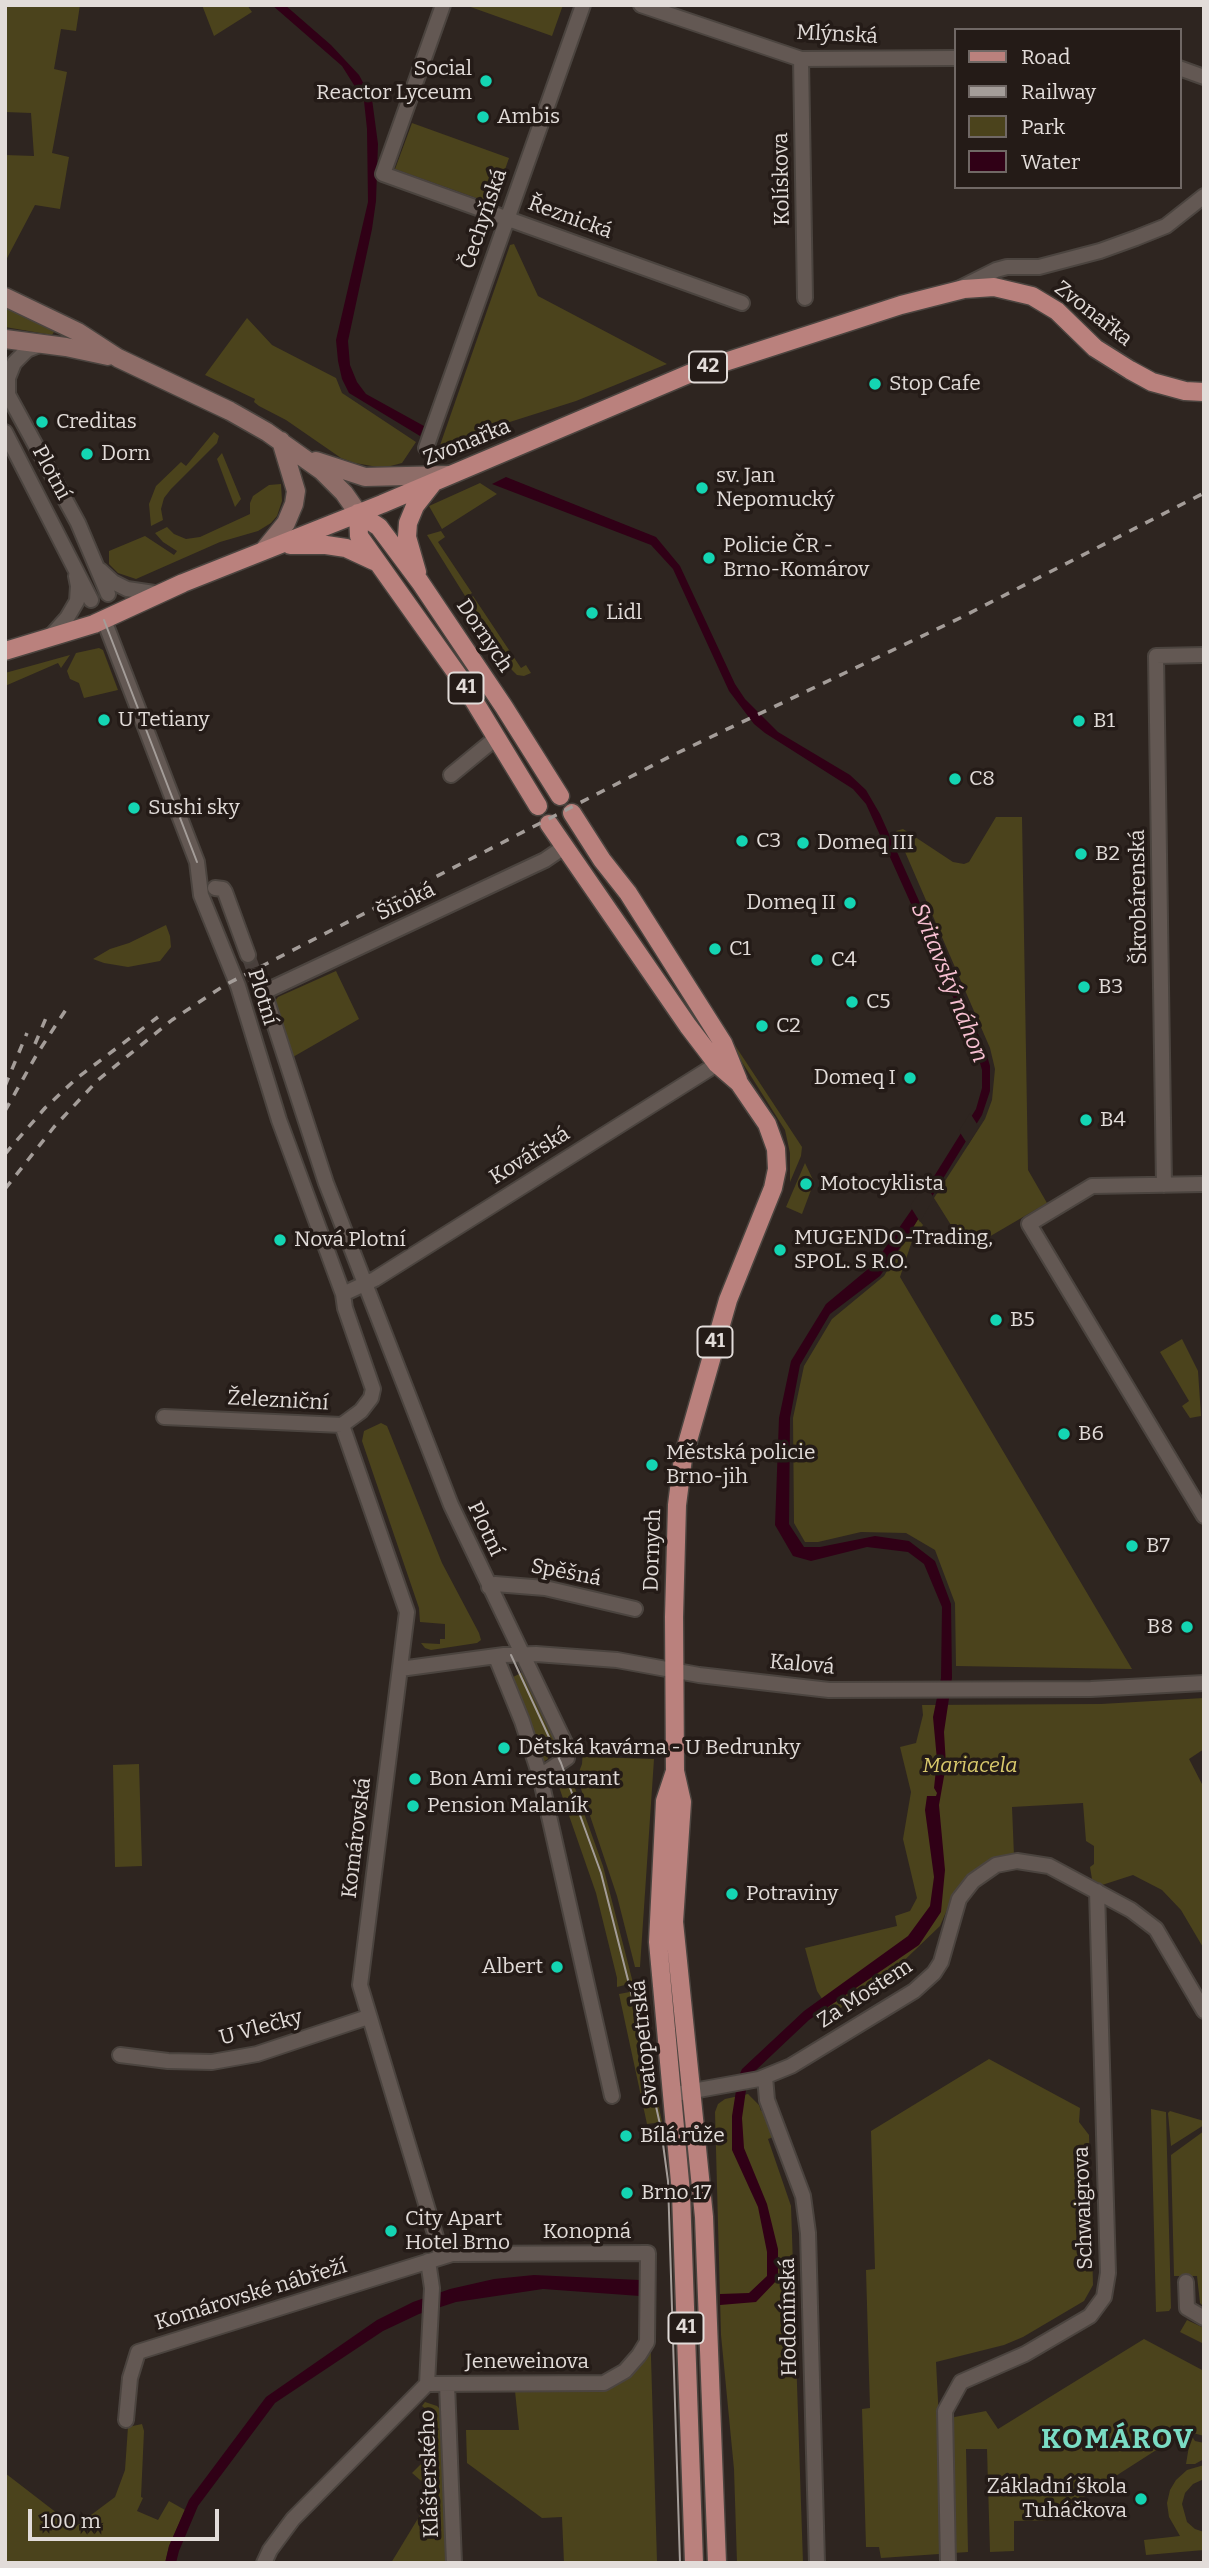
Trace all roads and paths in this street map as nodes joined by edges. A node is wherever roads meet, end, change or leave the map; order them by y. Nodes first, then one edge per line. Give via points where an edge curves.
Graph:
1 (443, 5) edge
2 (583, 5) edge
3 (641, 5) edge
4 (954, 58) edge
5 (801, 59) junction
6 (1181, 69) edge
7 (1204, 77) edge
8 (1204, 196) edge
9 (1204, 211) edge
10 (506, 218) junction
11 (1166, 226) junction
12 (952, 292) junction
13 (5, 297) edge
14 (805, 298) dead end
15 (742, 303) dead end
16 (5, 339) edge
17 (42, 344) junction
18 (118, 358) junction
19 (7, 391) edge
20 (1204, 392) edge
21 (5, 432) edge
22 (281, 441) junction
23 (426, 448) dead end
24 (303, 456) junction
25 (442, 478) junction
26 (358, 513) junction
27 (271, 547) junction
28 (383, 568) junction
29 (99, 569) junction
30 (75, 571) junction
31 (420, 582) junction
32 (108, 594) dead end
33 (161, 594) junction
34 (91, 600) dead end
35 (104, 620) junction
36 (47, 640) junction
37 (5, 652) edge
38 (1204, 655) edge
39 (496, 738) junction
40 (452, 775) dead end
41 (560, 796) dead end
42 (538, 806) dead end
43 (572, 813) dead end
44 (549, 824) dead end
45 (564, 847) junction
46 (215, 888) dead end
47 (248, 955) tunnel mouth
48 (256, 977) tunnel mouth
49 (264, 992) junction
50 (717, 1064) junction
51 (739, 1083) junction
52 (1204, 1184) edge
53 (1164, 1185) junction
54 (366, 1285) junction
55 (343, 1294) junction
56 (373, 1389) joint
57 (164, 1417) dead end
58 (342, 1425) junction
59 (1204, 1516) edge
60 (489, 1587) junction
61 (635, 1609) dead end
62 (521, 1654) junction
63 (496, 1657) junction
64 (400, 1670) junction
65 (675, 1671) junction
66 (1204, 1682) edge
67 (675, 1771) junction
68 (540, 1776) junction
69 (1097, 1891) junction
70 (681, 2001) joint
71 (1204, 2011) edge
72 (368, 2017) junction
73 (120, 2055) dead end
74 (762, 2078) junction
75 (682, 2093) junction
76 (612, 2096) dead end
77 (648, 2253) joint
78 (435, 2259) junction
79 (1186, 2282) dead end
80 (1204, 2318) edge
81 (428, 2384) junction
82 (447, 2384) junction
83 (126, 2420) dead end
84 (264, 2563) edge
85 (454, 2563) edge
86 (694, 2563) edge
87 (717, 2563) edge
88 (817, 2563) edge
89 (948, 2563) edge

1 - 10 street, Řeznická via 383,174
2 - 10 street, Čechyňská
3 - 5 street, Mlýnská
4 - 5 street, Mlýnská
5 - 14 street, Kolískova
6 - 7 street
8 - 11 street, Zvonařka
9 - 11 street
10 - 15 street, Řeznická
10 - 23 street, Čechyňská
11 - 12 street, Zvonařka via 1100,251 1039,267 990,271
12 - 20 main road, Zvonařka / 42 via 984,286 1032,296 1057,311 1095,348 1130,370 1152,382
12 - 25 main road, Zvonařka / 42 via 691,373
13 - 18 main road, Dornych via 78,332
16 - 17 main road, Dornych
17 - 18 main road, Dornych
17 - 19 street, Plotní via 14,363
18 - 22 main road, Dornych via 230,411
19 - 29 street, Plotní
21 - 30 street, Plotní
22 - 24 main road, Dornych
22 - 27 main road via 296,491 286,523
24 - 25 main road via 365,477
24 - 26 main road, Dornych via 337,486
25 - 26 main road, Zvonařka / 42
25 - 31 main road via 415,506 408,523 407,537
26 - 27 main road, Zvonařka / 42
26 - 28 main road, Dornych / 41 via 359,536
26 - 31 main road, Dornych / 41 via 379,527
27 - 28 main road via 346,548
27 - 33 main road, Zvonařka / 42
28 - 39 main road, Dornych / 41
29 - 32 street, Plotní
29 - 33 street, Plotní via 127,589
30 - 34 street, Plotní
30 - 36 street, Plotní via 77,601
31 - 41 main road, Dornych / 41
33 - 35 main road, Zvonařka / 42
35 - 36 main road, Zvonařka / 42
35 - 55 street, Plotní via 197,862 201,895 238,986 290,1155
36 - 37 main road, Zvonařka / 42
38 - 53 street, Škrobárenská via 1156,656
39 - 40 street
39 - 42 main road, Dornych / 41
43 - 51 main road, Dornych / 41 via 723,1043
44 - 45 main road, Dornych / 41
45 - 49 street, Široká
45 - 50 main road, Dornych / 41
46 - 47 street, Plotní via 225,892
48 - 49 street, Plotní
49 - 54 street, Plotní via 307,1131
50 - 51 main road, Dornych / 41
50 - 54 street, Kovářská
51 - 65 main road, Dornych / 41 via 771,1132 777,1169 728,1300 680,1471
52 - 53 street
53 - 59 street via 1092,1186 1029,1224
54 - 55 street, Kovářská
54 - 60 street, Plotní via 451,1505
55 - 56 street, Plotní
56 - 58 street, Železniční via 361,1411
57 - 58 street, Železniční
58 - 64 street, Komárovská via 406,1604
60 - 61 street, Spěšná via 556,1590
60 - 62 street
62 - 63 street, Kalová
62 - 65 street, Kalová via 617,1660
62 - 68 street via 568,1751 565,1761
63 - 64 street, Kalová
63 - 68 street, Svatopetrská
64 - 72 street, Komárovská via 360,1985
65 - 66 street, Kalová via 793,1687 965,1691
65 - 67 main road, Dornych / 41
67 - 70 main road, Dornych / 41 via 682,1802 674,1922
67 - 75 main road, Svatopetrská / 41 via 665,1801 657,1921 660,1974
68 - 76 street, Svatopetrská
69 - 71 street, Za Mostem via 1156,1929
69 - 74 street, Za Mostem via 1049,1866 1017,1861 996,1865 958,1899 934,1973 914,1991 791,2066
69 - 89 street, Schwaigrova via 1108,2273 1104,2297 1090,2316 1025,2354 961,2382 945,2411
70 - 75 main road, Svatopetrská / 41
72 - 73 street, U Vlečky via 257,2054 212,2062
72 - 78 street, Komárovská via 406,2140
74 - 75 street, Za Mostem
74 - 88 street, Hodonínská via 803,2196 808,2233
75 - 86 main road, Svatopetrská / 41 via 681,2193
75 - 87 main road, Svatopetrská / 41 via 704,2217
77 - 78 street, Konopná via 452,2254
77 - 82 street, Jeneweinova via 647,2342 625,2371 604,2383
78 - 81 street
78 - 83 street, Komárovské nábřeží via 138,2352
79 - 80 street via 1187,2308
81 - 82 street, Jeneweinova
81 - 84 street via 293,2519
82 - 85 street, Klášterského

